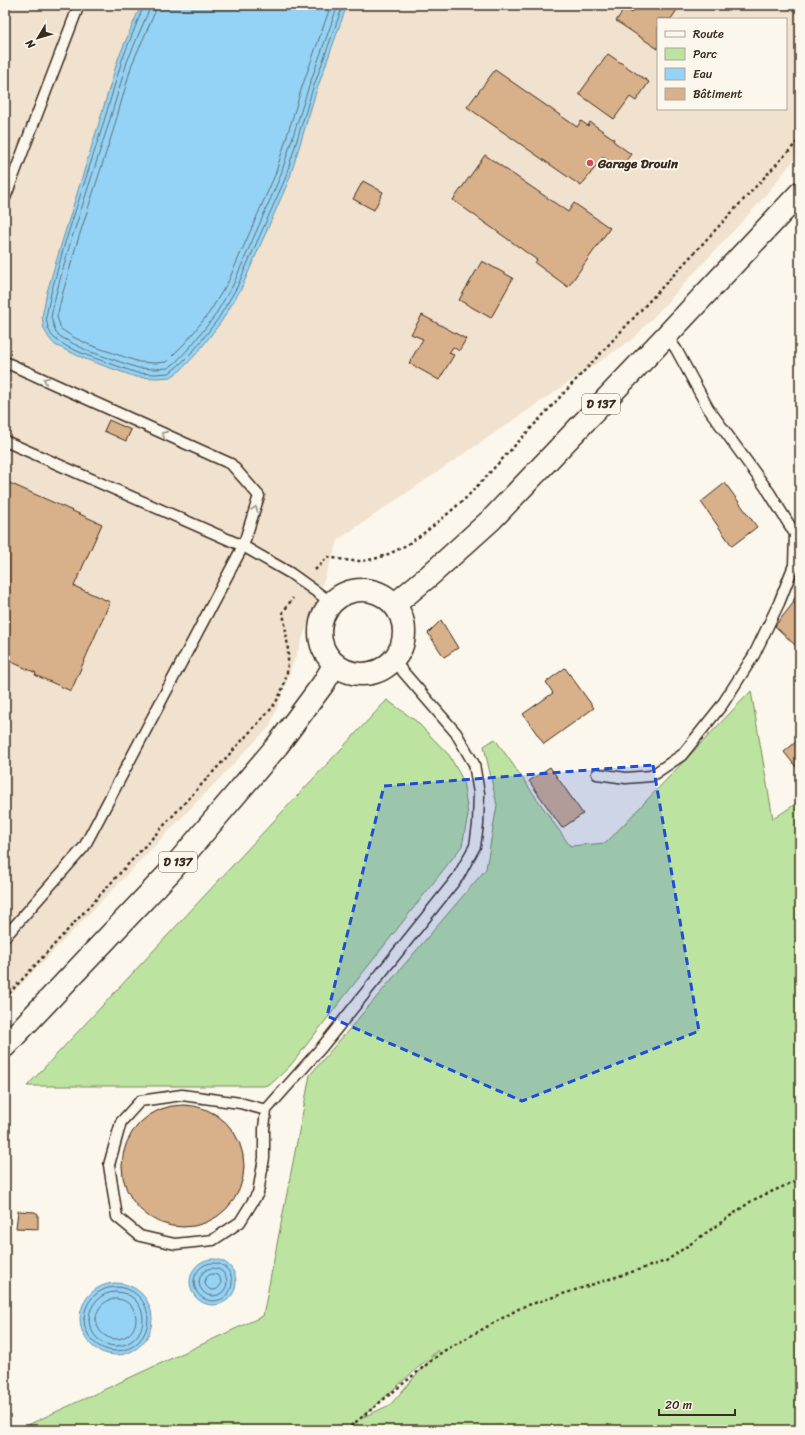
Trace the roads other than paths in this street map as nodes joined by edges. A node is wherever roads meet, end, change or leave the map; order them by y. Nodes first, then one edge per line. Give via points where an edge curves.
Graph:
1 (79, 5) edge
2 (800, 193) edge
3 (5, 198) edge
4 (666, 336) junction
5 (5, 362) edge
6 (5, 441) edge
7 (797, 532) edge
8 (243, 546) junction
9 (332, 603) junction
10 (394, 605) junction
11 (393, 660) junction
12 (335, 664) junction
13 (597, 774) dead end
14 (5, 936) edge
15 (5, 1046) edge
16 (266, 1110) junction

1 - 3 lane
2 - 4 main road, D 137
4 - 7 lane via 676,349 708,408
4 - 10 main road, D 137 via 492,519
8 -> 5 lane via 259,496 232,464
6 - 8 lane
7 - 13 lane via 794,565 780,603 754,655 722,705 682,755 651,776 626,778
8 - 9 lane via 290,573
8 - 14 lane via 84,848
9 - 10 main road via 343,594 370,591 383,596
9 - 12 main road via 324,614 320,627 321,641 326,654
10 - 11 main road via 403,626 403,638 400,650
11 - 12 main road via 384,668 358,674 346,671
11 - 16 lane via 456,733 474,764 479,793 475,846 458,877 322,1047
12 - 15 main road, D 137 via 277,746 170,873
16 - 16 lane via 240,1103 182,1095 140,1101 121,1122 109,1165 117,1217 140,1236 175,1244 213,1240 240,1222 258,1193 264,1158

